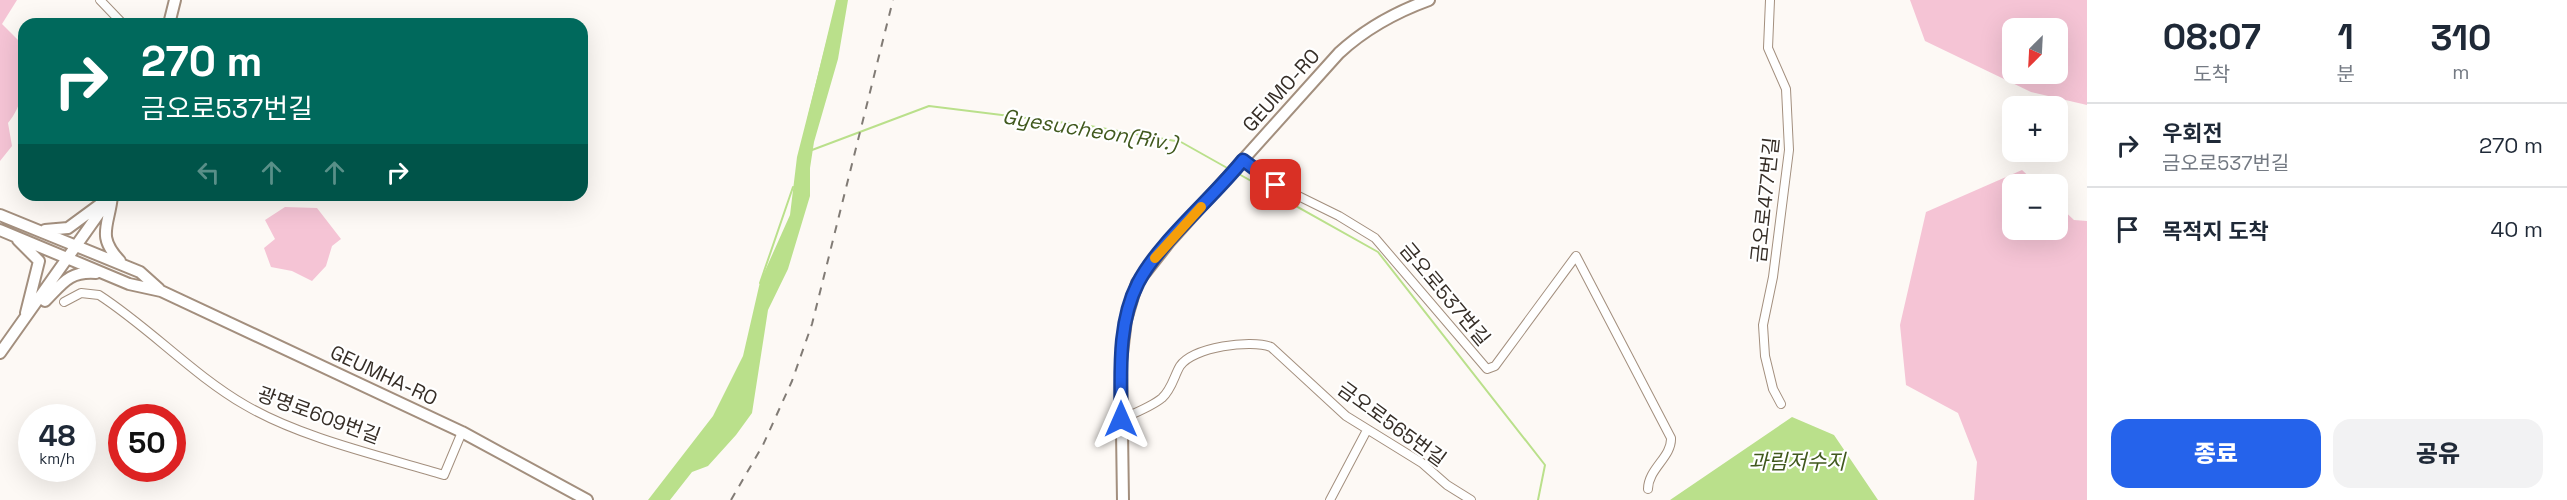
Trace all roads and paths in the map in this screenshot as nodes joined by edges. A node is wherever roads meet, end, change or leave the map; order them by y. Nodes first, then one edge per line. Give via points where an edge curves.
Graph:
1 (100, 0) edge
2 (175, 0) edge
3 (1429, 0) edge
4 (1770, 0) edge
5 (117, 18) edge
6 (170, 18) edge
7 (1241, 162) junction
8 (104, 201) edge
9 (108, 201) edge
10 (111, 201) edge
11 (0, 215) edge
12 (33, 228) junction
13 (0, 230) edge
14 (11, 234) junction
15 (77, 246) junction
16 (69, 258) junction
17 (126, 266) junction
18 (103, 273) junction
19 (161, 291) junction
20 (64, 302) dead end
21 (23, 322) junction
22 (0, 353) edge
23 (1781, 404) dead end
24 (1121, 419) junction
25 (1367, 430) junction
26 (462, 432) junction
27 (1648, 489) dead end
28 (587, 500) edge
29 (1123, 500) edge
30 (1330, 500) edge
31 (1471, 500) edge

1 - 5 street
2 - 6 main road
3 - 7 main road, GEUMO-RO via 1400,11 1350,43
4 - 23 street, 금오로477번길 via 1768,48 1786,89 1789,150 1763,336 1773,389
7 - 24 main road, GEUMO-RO via 1137,283 1122,339
7 - 27 street, 금오로537번길 via 1375,238 1487,369 1495,366 1576,256 1671,438 1671,446 1649,477
8 - 12 main road via 68,228
9 - 15 main road
10 - 17 main road via 106,244
11 - 12 main road, GEUMHA-RO
12 - 15 main road, GEUMHA-RO
13 - 14 main road, GEUMHA-RO
14 - 16 main road, GEUMHA-RO
14 - 21 main road via 39,261
15 - 16 main road
15 - 17 main road, GEUMHA-RO
16 - 18 main road, GEUMHA-RO
16 - 21 main road
17 - 19 main road, GEUMHA-RO via 140,272
18 - 19 main road, GEUMHA-RO
18 - 21 main road via 71,275
19 - 26 main road, GEUMHA-RO
20 - 26 street, 광명로609번길 via 81,293 99,295 237,400 274,420 316,435 444,476
21 - 22 main road
24 - 25 street, 금오로565번길 via 1162,398 1180,366 1192,355 1250,343 1271,347 1334,407
24 - 29 main road, GEUMO-RO
25 - 30 street
25 - 31 street, 금오로565번길 via 1431,468 1447,485
26 - 28 main road, GEUMHA-RO

